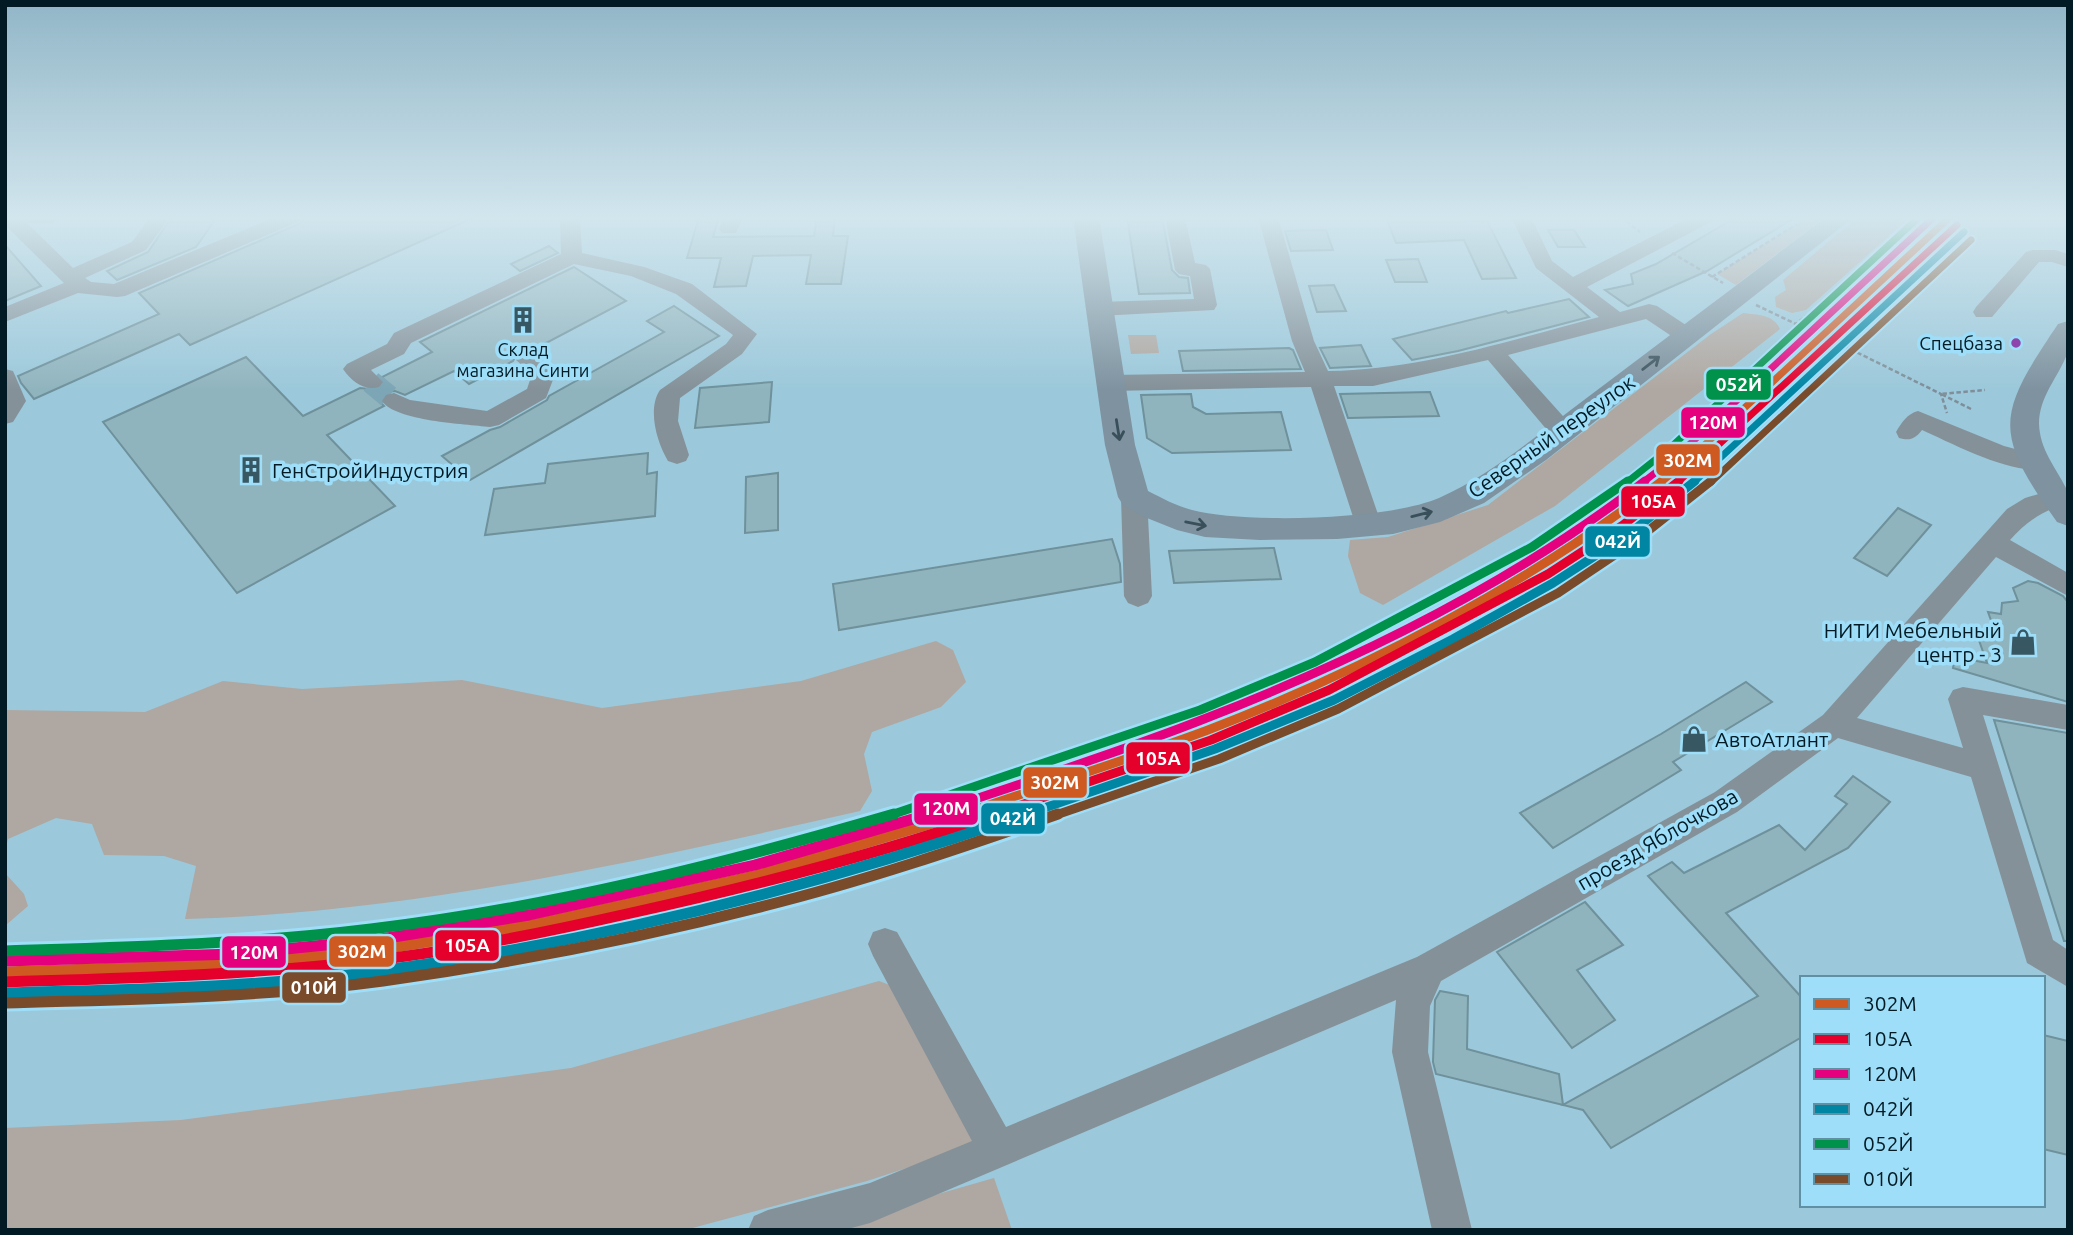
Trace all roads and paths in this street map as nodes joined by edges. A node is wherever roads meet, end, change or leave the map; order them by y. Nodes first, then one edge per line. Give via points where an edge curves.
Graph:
1 (68, 275) edge
2 (87, 275) edge
3 (156, 275) edge
4 (535, 275) edge
5 (646, 275) edge
6 (1094, 275) edge
7 (1200, 275) edge
8 (1284, 275) edge
9 (1557, 275) edge
10 (1595, 275) edge
11 (1708, 275) edge
12 (1716, 275) edge
13 (1766, 275) edge
14 (2017, 275) edge
15 (1712, 277) junction
16 (75, 281) junction
17 (1572, 286) junction
18 (1741, 294) junction
19 (1098, 309) junction
20 (1984, 312) dead end
21 (5, 315) edge
22 (1614, 318) junction
23 (2068, 330) edge
24 (1687, 336) junction
25 (1493, 352) junction
26 (527, 360) dead end
27 (2068, 364) edge
28 (5, 376) edge
29 (1320, 379) junction
30 (371, 382) tunnel mouth
31 (1110, 383) junction
32 (1922, 385) dead end
33 (1985, 390) dead end
34 (394, 401) tunnel mouth
35 (1971, 409) dead end
36 (5, 416) edge
37 (1562, 431) junction
38 (1908, 432) dead end
39 (677, 455) dead end
40 (2032, 461) junction
41 (1134, 498) junction
42 (2062, 506) edge
43 (1369, 526) junction
44 (1993, 543) junction
45 (2068, 586) edge
46 (1138, 596) dead end
47 (2068, 718) edge
48 (1834, 724) junction
49 (1982, 767) junction
50 (885, 944) dead end
51 (1429, 969) junction
52 (2068, 970) edge
53 (998, 1151) junction
54 (768, 1230) edge
55 (1452, 1230) edge

1 - 16 street
2 - 16 street
3 - 16 street via 117,291 85,288
4 - 30 street via 402,338 396,349 355,369
5 - 39 street via 684,289 746,334 734,349 668,396 666,421
6 - 19 main road
7 - 19 street via 1206,305
8 - 29 street via 1303,341
9 - 17 street
10 - 17 street
11 - 15 path
12 - 15 path
13 - 18 main road, Северный переулок
14 - 20 street
15 - 18 path
16 - 21 street
17 - 22 street
18 - 24 main road, Северный переулок
18 - 32 path via 1784,320 1796,324 1806,316 1811,318 1808,324 1832,336 1826,341
19 - 31 main road
22 - 24 street via 1649,311
22 - 25 street
23 - 40 main road via 2027,400 2023,436
37 -> 24 main road, Северный переулок
25 - 29 street via 1373,378
25 - 37 street
26 - 34 street via 544,372 538,393 490,419 404,407
27 - 42 main road via 2040,424 2042,451
28 - 36 street via 14,401
29 - 31 street
29 - 43 street
31 -> 41 main road
33 - 35 path via 1941,394
43 -> 37 main road, Северный переулок via 1430,513 1472,494
38 - 40 street via 1918,419 1997,453
40 - 42 main road
41 -> 43 main road, Северный переулок via 1163,515 1195,525
41 - 46 street
42 - 44 street, проезд Яблочкова via 2034,505
44 - 45 street
44 - 48 street, проезд Яблочкова
47 - 49 street via 1963,699
48 - 49 street
48 - 51 street, проезд Яблочкова via 1726,802
49 - 52 street via 2039,951
50 - 53 street
51 - 53 street, проезд Яблочкова
51 - 55 street via 1412,1004 1410,1052
53 - 54 street, проезд Яблочкова via 870,1203

